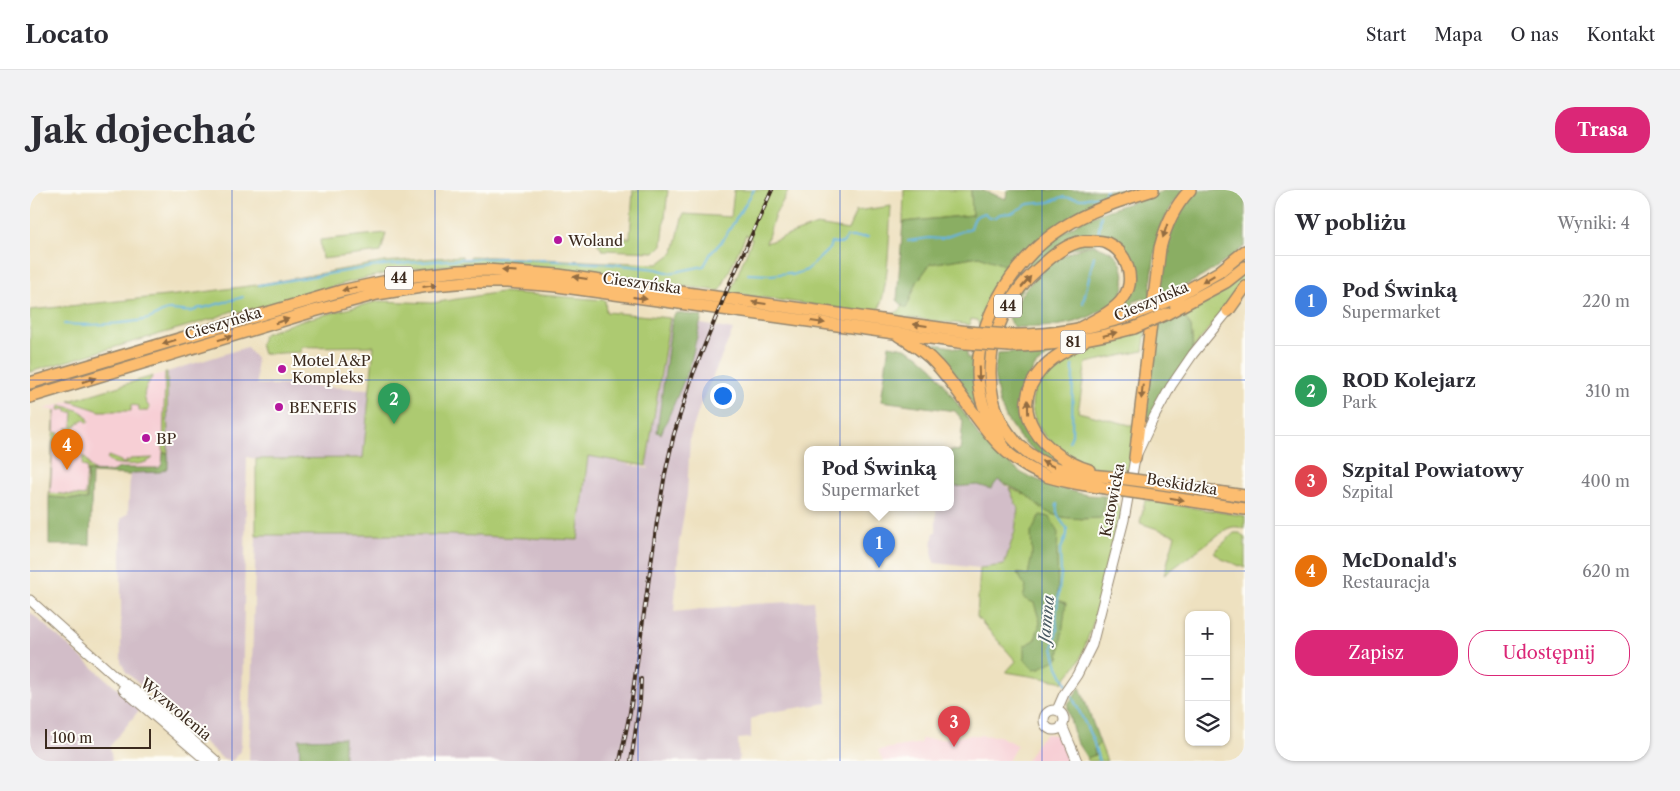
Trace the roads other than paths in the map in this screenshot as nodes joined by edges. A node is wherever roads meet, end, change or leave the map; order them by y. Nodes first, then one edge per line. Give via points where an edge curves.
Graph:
1 (1153, 190) edge
2 (1190, 190) edge
3 (1245, 251) edge
4 (1245, 267) edge
5 (1245, 287) edge
6 (1228, 310) joint
7 (1074, 331) junction
8 (894, 333) junction
9 (967, 337) junction
10 (1010, 341) junction
11 (1084, 341) junction
12 (30, 384) edge
13 (30, 397) edge
14 (1004, 449) junction
15 (1135, 458) junction
16 (1111, 483) junction
17 (1148, 488) junction
18 (1245, 496) edge
19 (1245, 509) edge
20 (30, 600) edge
21 (117, 678) junction
22 (1057, 710) junction
23 (1062, 725) junction
24 (207, 761) edge
25 (216, 761) edge
26 (1077, 761) edge

1 -> 14 main road via 1088,213 1062,228 1035,249 1007,283 982,336 978,373 985,413
2 -> 15 main road via 1172,212 1160,248
3 -> 7 main road, Cieszyńska / 81, bridge via 1219,272 1168,301 1136,314
11 -> 4 main road, Cieszyńska / 81, bridge via 1134,328 1166,314 1226,282
5 - 6 main road
6 - 15 street, Katowicka via 1171,386
7 - 10 main road, Cieszyńska / 81
16 -> 7 main road, 44 via 1054,467 1029,453 1001,422 992,395 989,367 994,341 1002,318 1017,292 1037,269 1060,251 1082,241 1106,243 1126,262 1130,287 1116,307
8 - 9 main road, Cieszyńska / 81
13 -> 8 main road, Cieszyńska / 44 via 348,301 434,285 507,282 557,286
8 - 14 main road, 44 via 921,349 938,365 989,436
9 - 10 main road, 81, bridge
9 -> 12 main road, Cieszyńska / 44 via 558,275 458,271 406,277 341,291
10 - 11 main road, Cieszyńska / 81 via 1046,345
16 -> 11 main road via 1056,454 1037,436 1028,414 1029,391 1035,378 1051,360
14 - 16 main road, Beskidzka / 44 via 1047,476
15 - 22 street, Katowicka via 1124,520 1092,645
16 - 17 main road, Beskidzka / 44, bridge
17 - 18 main road, Beskidzka / 44
17 -> 19 main road, Beskidzka / 44
20 - 21 street, Wyzwolenia
21 - 24 street, Wyzwolenia via 119,685
21 - 25 street, Wyzwolenia via 140,694
22 - 23 street via 1064,716
22 - 23 street via 1047,714 1045,724 1052,729
23 - 26 street

